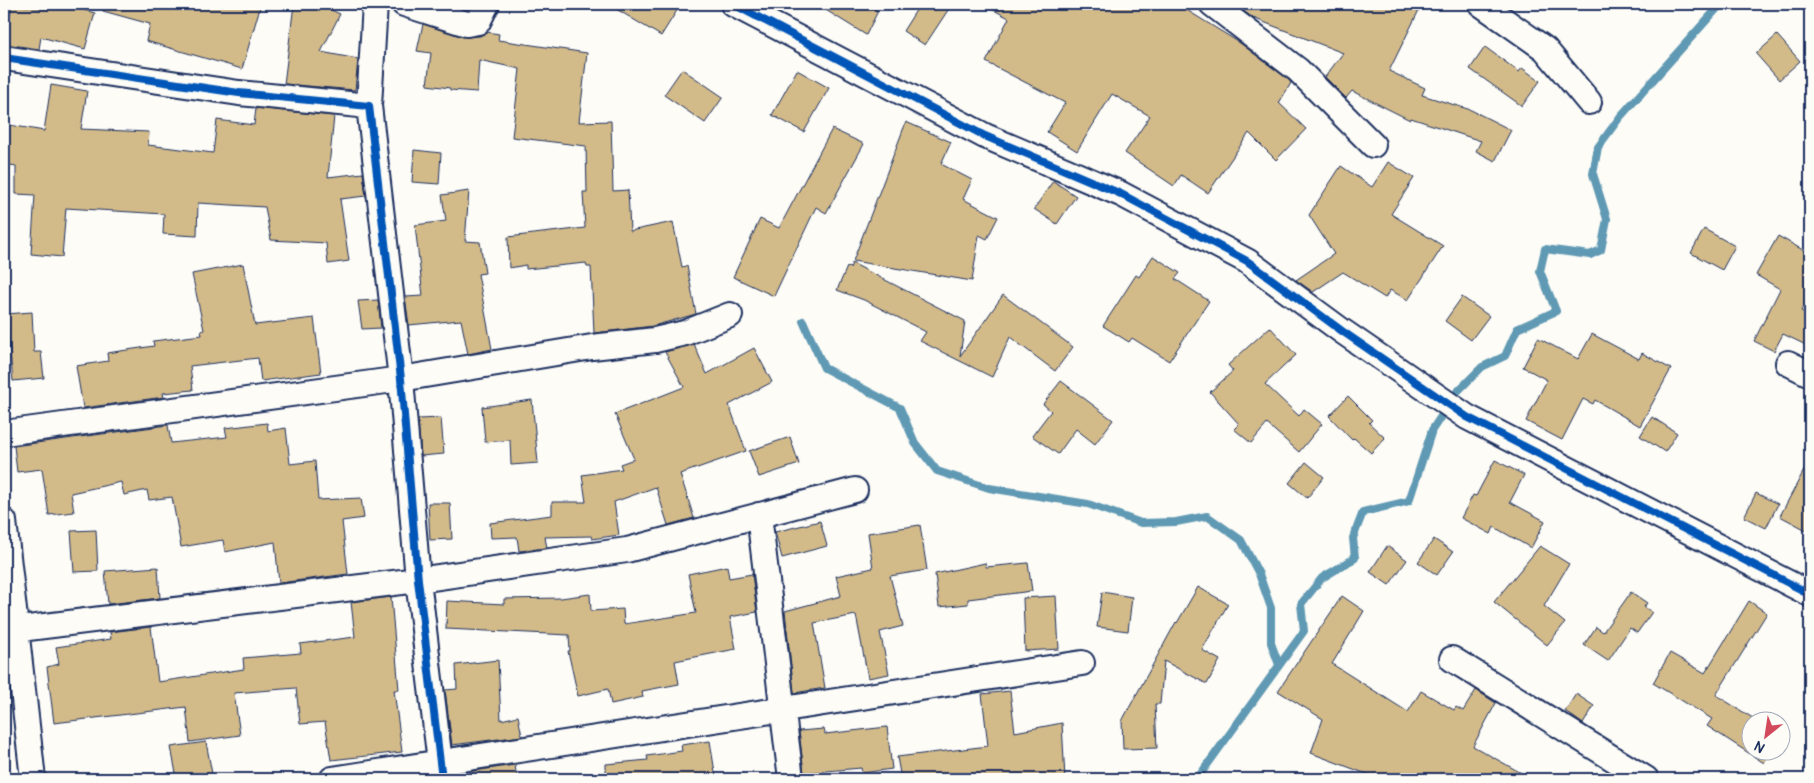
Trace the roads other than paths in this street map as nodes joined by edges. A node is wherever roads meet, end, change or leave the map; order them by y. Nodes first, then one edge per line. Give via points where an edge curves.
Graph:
1 (375, 4) edge
2 (404, 4) edge
3 (487, 4) edge
4 (733, 4) edge
5 (1212, 4) edge
6 (1481, 4) edge
7 (4, 58) edge
8 (1589, 102) dead end
9 (369, 106) junction
10 (1373, 145) dead end
11 (730, 315) dead end
12 (1788, 363) dead end
13 (1810, 374) edge
14 (401, 379) junction
15 (4, 433) edge
16 (854, 490) dead end
17 (759, 515) junction
18 (4, 521) edge
19 (418, 580) junction
20 (1810, 594) edge
21 (10, 630) edge
22 (1452, 659) dead end
23 (1082, 663) dead end
24 (781, 709) junction
25 (440, 770) edge
26 (33, 779) edge
27 (332, 779) edge
28 (791, 779) edge
29 (1646, 779) edge

1 - 9 street
2 - 3 street via 467,24 478,22
4 - 20 street via 985,136 1121,194 1247,261 1467,417
5 - 10 street via 1298,70
6 - 8 street via 1544,49
7 - 9 street via 239,93
9 - 14 street
11 - 14 street via 685,333 655,340 592,347
12 - 13 street
14 - 15 street
14 - 19 street
16 - 17 street
17 - 19 street via 627,550
17 - 24 street
18 - 21 street
19 - 21 street
19 - 25 street
21 - 26 street
22 - 29 street
23 - 24 street
24 - 25 street
24 - 28 street
25 - 27 street

